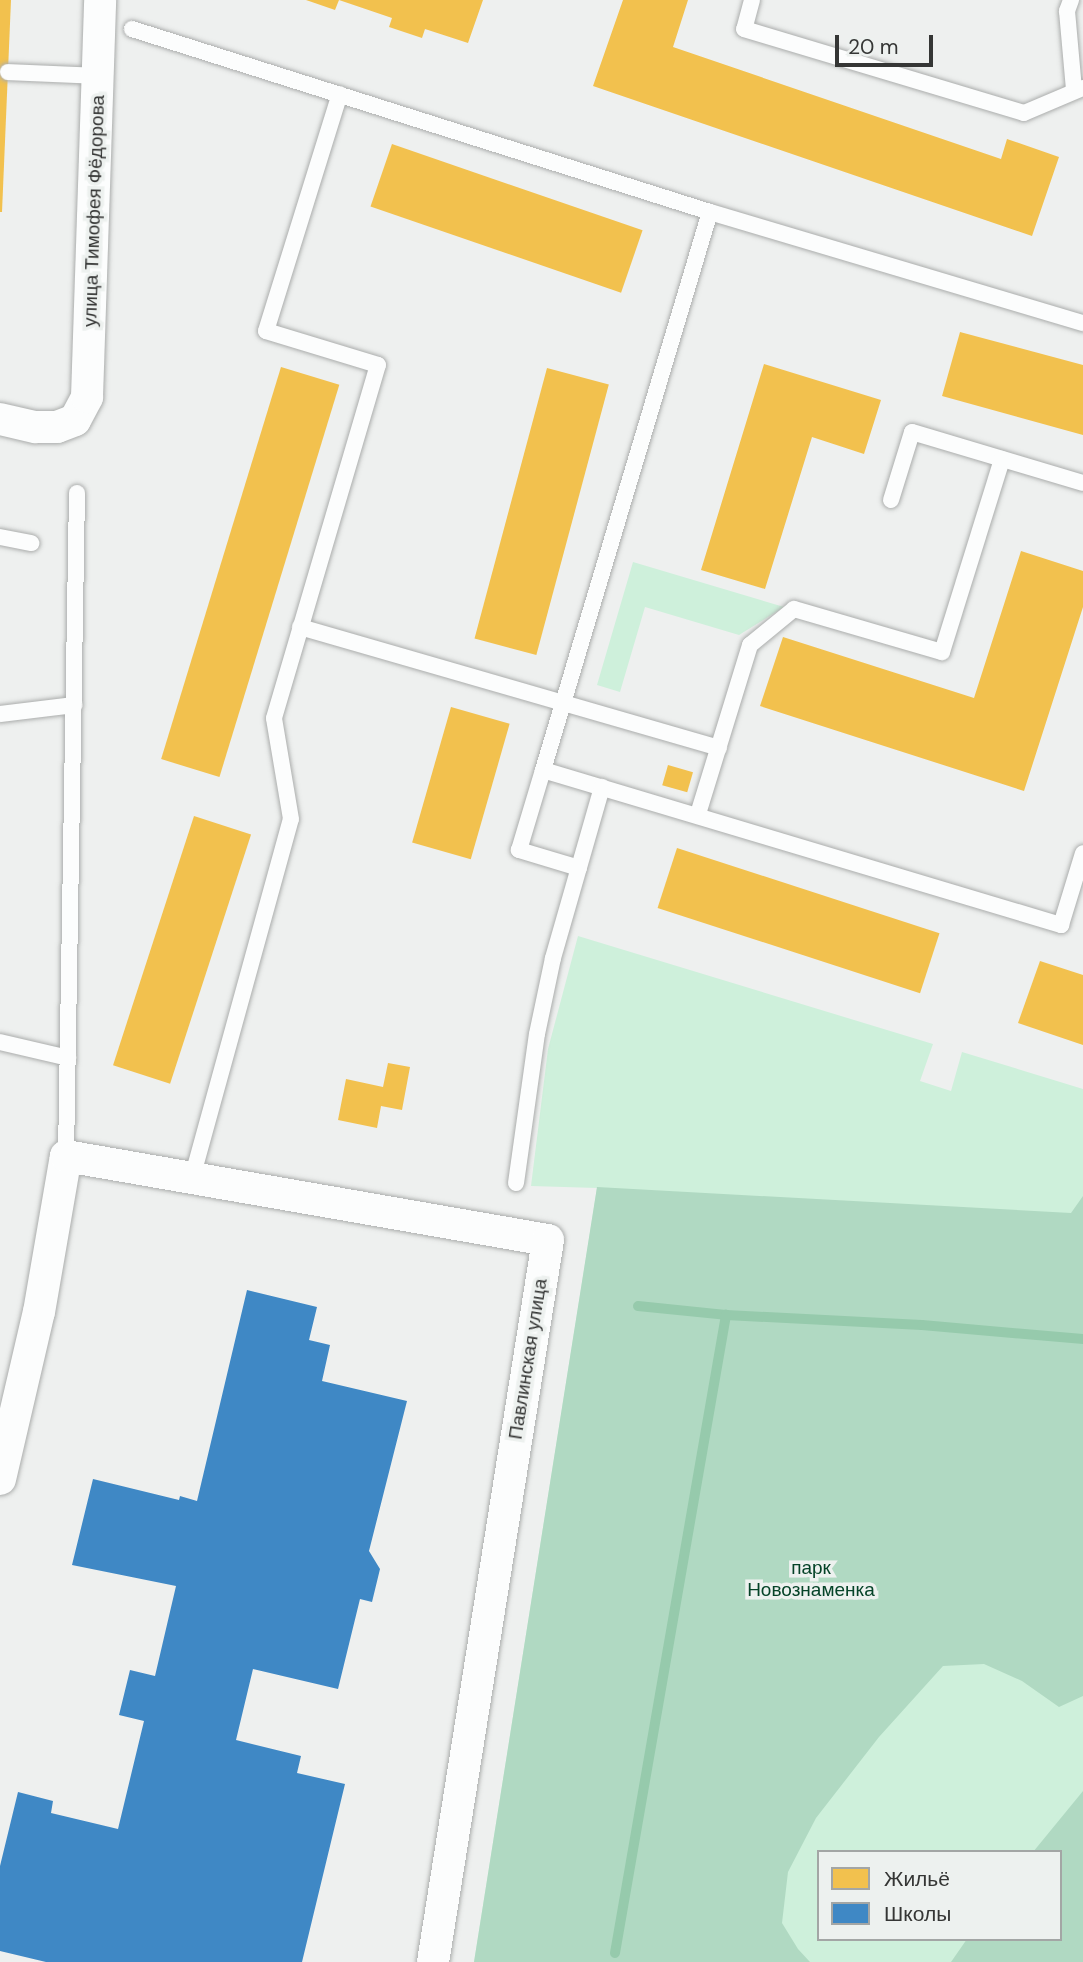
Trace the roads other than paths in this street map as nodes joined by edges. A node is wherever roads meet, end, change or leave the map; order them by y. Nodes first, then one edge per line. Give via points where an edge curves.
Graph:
1 (100, 0) edge
2 (752, 0) edge
3 (1071, 0) edge
4 (132, 29) dead end
5 (8, 72) dead end
6 (98, 76) junction
7 (1078, 89) edge
8 (340, 94) junction
9 (710, 212) junction
10 (1083, 323) edge
11 (0, 419) edge
12 (1002, 459) junction
13 (1083, 483) edge
14 (78, 493) dead end
15 (891, 500) dead end
16 (0, 537) edge
17 (31, 543) dead end
18 (300, 627) junction
19 (563, 703) junction
20 (74, 705) junction
21 (0, 714) edge
22 (719, 748) junction
23 (543, 770) junction
24 (602, 787) junction
25 (698, 814) junction
26 (1083, 853) edge
27 (579, 868) junction
28 (0, 1042) edge
29 (68, 1058) junction
30 (66, 1156) junction
31 (192, 1178) junction
32 (516, 1183) dead end
33 (0, 1479) edge
34 (433, 1962) edge

1 - 6 street, улица Тимофея Фёдорова
2 - 7 lane via 744,29 1024,113
3 - 7 lane via 1067,11
4 - 8 lane
5 - 6 lane
6 - 11 street, улица Тимофея Фёдорова via 88,397 75,420 57,427
8 - 9 lane
8 - 18 lane via 266,331 378,365
9 - 10 lane
9 - 19 lane
12 - 13 lane
12 - 15 lane via 912,432
12 - 22 lane via 942,652 794,609 750,645
14 - 20 lane
16 - 17 lane
18 - 19 lane
18 - 31 lane via 274,718 291,819
19 - 22 lane
19 - 23 lane
20 - 21 lane
20 - 29 lane
22 - 25 lane
23 - 24 lane
23 - 27 lane via 519,850
24 - 25 lane
24 - 27 lane
25 - 26 lane via 1061,925
27 - 32 lane via 537,1034
28 - 29 lane
29 - 30 lane
30 - 31 street, Павлинская улица
30 - 33 street via 39,1312
31 - 34 street, Павлинская улица via 548,1240

